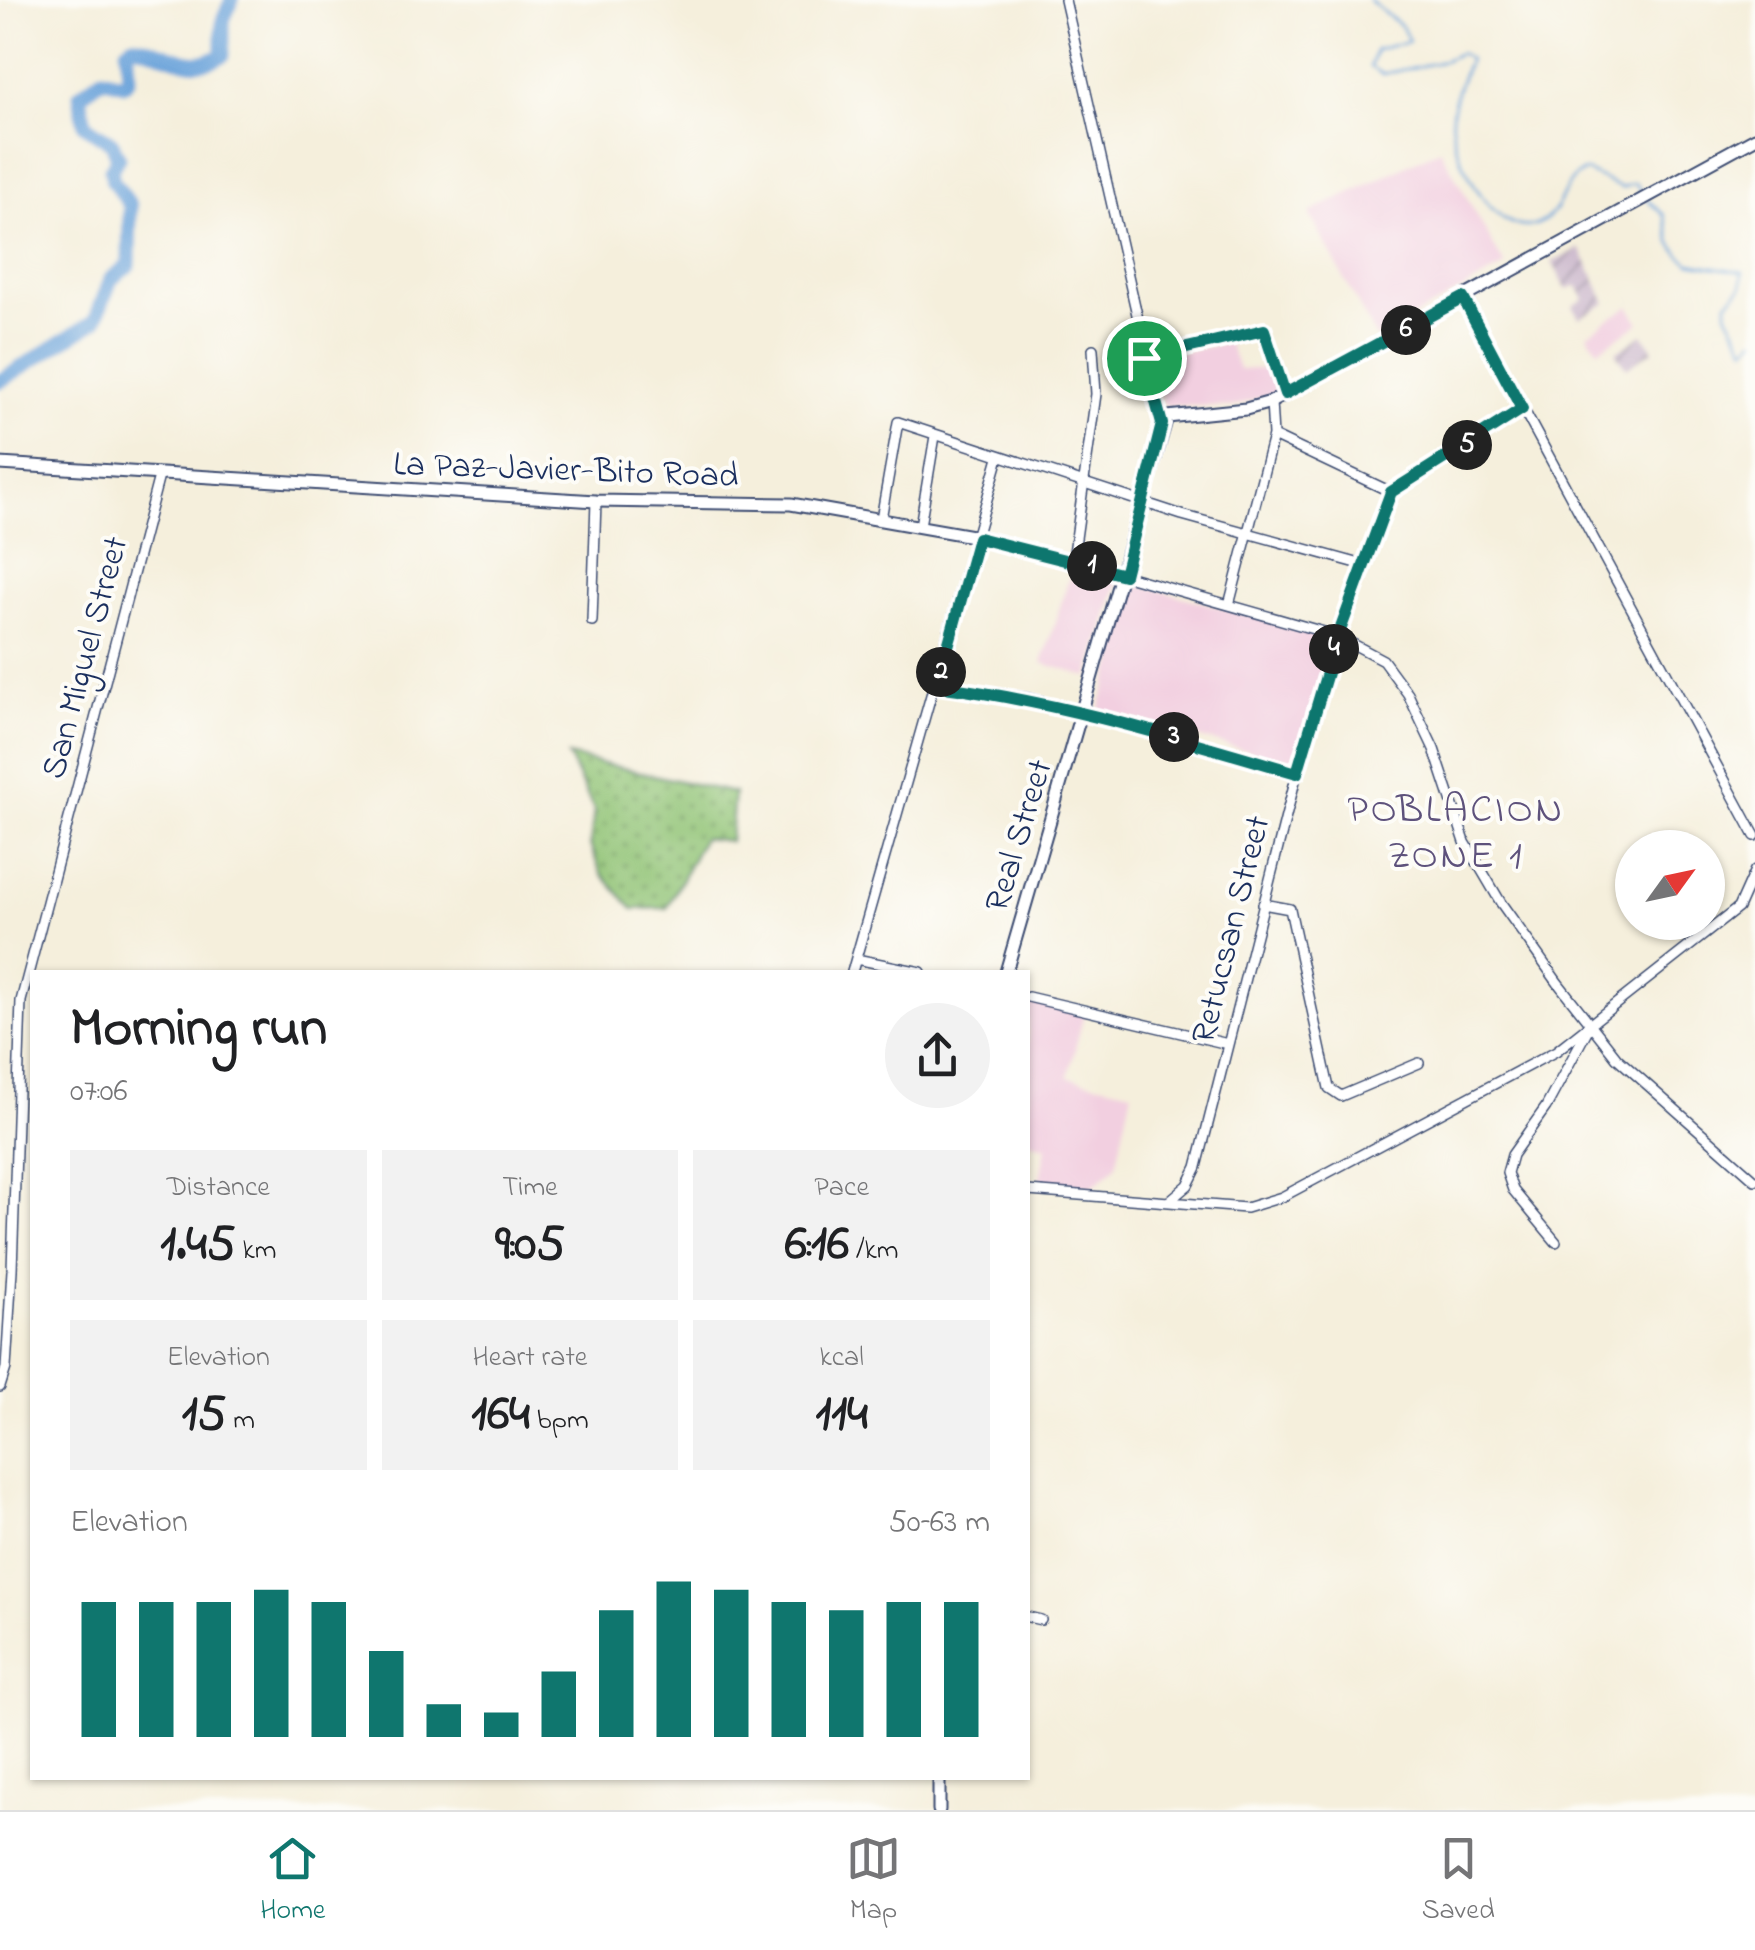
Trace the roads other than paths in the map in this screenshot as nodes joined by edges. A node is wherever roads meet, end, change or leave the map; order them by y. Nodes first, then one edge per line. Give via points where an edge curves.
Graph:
1 (1064, 0) edge
2 (1755, 138) edge
3 (1463, 298) junction
4 (1093, 349) dead end
5 (1144, 358) junction
6 (1285, 394) junction
7 (1271, 402) junction
8 (1522, 409) junction
9 (1162, 424) junction
10 (934, 436) junction
11 (1273, 436) junction
12 (999, 457) junction
13 (0, 464) edge
14 (160, 476) junction
15 (1084, 483) junction
16 (1391, 492) junction
17 (596, 501) junction
18 (1144, 503) junction
19 (881, 519) junction
20 (920, 526) junction
21 (1247, 534) junction
22 (978, 538) junction
23 (1073, 560) junction
24 (1364, 565) junction
25 (1124, 575) junction
26 (1229, 605) junction
27 (592, 621) dead end
28 (1338, 636) junction
29 (937, 686) junction
30 (1084, 711) junction
31 (1297, 773) junction
32 (1755, 836) edge
33 (1755, 870) edge
34 (1263, 904) junction
35 (856, 959) junction
36 (853, 970) edge
37 (911, 970) edge
38 (1007, 970) edge
39 (1030, 997) edge
40 (1590, 1027) junction
41 (1228, 1044) junction
42 (1419, 1063) dead end
43 (1755, 1180) edge
44 (1030, 1191) edge
45 (1168, 1202) junction
46 (1556, 1242) dead end
47 (0, 1386) edge
48 (1030, 1617) edge
49 (1042, 1620) dead end
50 (939, 1780) edge
51 (939, 1810) edge

1 - 5 street
2 - 3 main road
3 - 6 main road
3 - 8 street
4 - 15 street via 1096,394
5 - 6 street via 1264,330
5 - 9 street
6 - 7 main road
7 - 9 main road via 1174,414
7 - 11 street
8 - 16 street
8 - 32 street
9 - 18 main road, Real Street
10 - 12 street
10 - 19 street via 898,422
10 - 20 street
11 - 16 street
11 - 21 street
12 - 15 street
12 - 22 street
13 - 14 main road, La Paz-Javier-Bito Road
14 - 17 main road, La Paz-Javier-Bito Road
14 - 47 street, San Miguel Street via 21,1001 12,1270
15 - 18 street
15 - 23 street
16 - 24 street, Retucsan Street
17 - 19 main road, La Paz-Javier-Bito Road via 791,504
17 - 27 street
18 - 21 street
18 - 25 main road, Real Street
19 - 20 main road, La Paz-Javier-Bito Road
20 - 22 main road, La Paz-Javier-Bito Road
21 - 24 street
21 - 26 street
22 - 23 main road, La Paz-Javier-Bito Road
22 - 29 street
23 - 25 main road, La Paz-Javier-Bito Road
24 - 28 street, Retucsan Street
25 - 26 street
25 - 30 main road, Real Street
26 - 28 street
28 - 31 street, Retucsan Street
28 - 40 street via 1368,649 1402,684 1442,767 1465,842 1500,903
29 - 30 street
29 - 35 street
30 - 31 street
30 - 38 main road, Real Street
31 - 34 street, Retucsan Street
33 - 40 street via 1738,908
34 - 41 street, Retucsan Street
34 - 42 street via 1290,910 1329,1088 1341,1096 1359,1092
35 - 36 street
35 - 37 street
39 - 41 street
40 - 43 street
40 - 45 street via 1269,1203 1246,1208
40 - 46 street via 1512,1154 1507,1173
41 - 45 street, Retucsan Street via 1198,1167
44 - 45 street
48 - 49 street
50 - 51 main road

